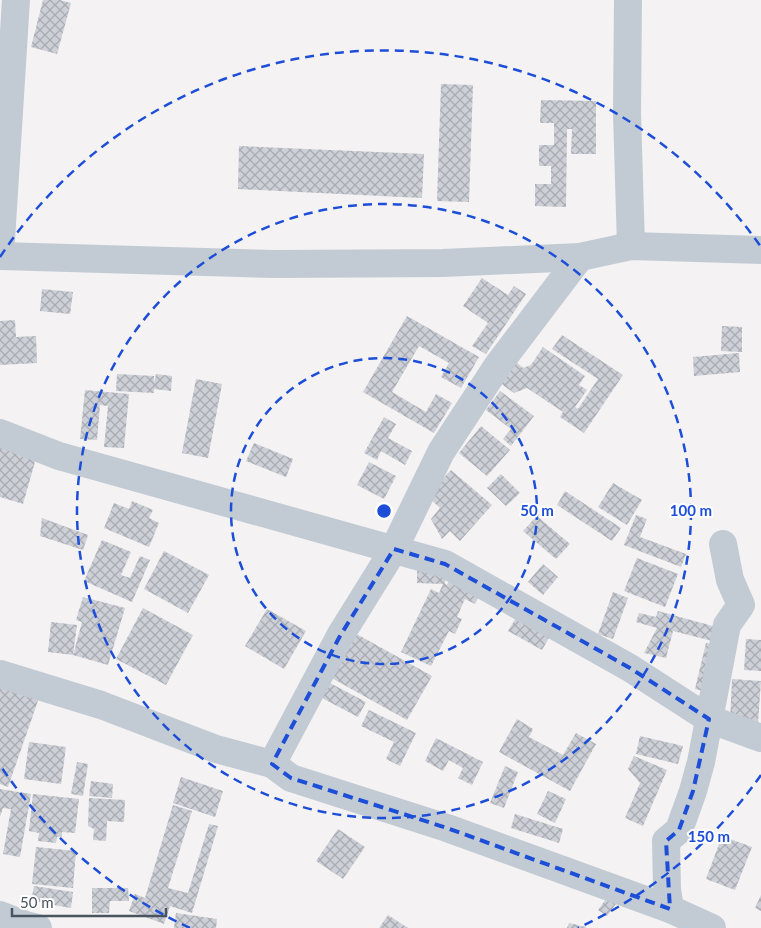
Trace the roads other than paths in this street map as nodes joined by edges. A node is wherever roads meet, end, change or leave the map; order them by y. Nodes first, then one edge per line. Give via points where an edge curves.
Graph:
1 (3, 0) edge
2 (16, 0) edge
3 (628, 0) edge
4 (14, 27) junction
5 (631, 246) junction
6 (761, 250) edge
7 (0, 256) edge
8 (580, 257) junction
9 (0, 433) edge
10 (723, 544) dead end
11 (394, 549) junction
12 (0, 674) edge
13 (709, 719) junction
14 (761, 738) edge
15 (272, 764) junction
16 (670, 909) junction
17 (0, 915) edge
18 (38, 928) edge
19 (712, 928) edge

1 - 4 street
2 - 4 street
3 - 5 street
4 - 7 street
5 - 6 street
5 - 8 street
7 - 8 street via 275,264
8 - 11 street via 498,365 441,452
9 - 11 street via 58,456
10 - 13 street via 730,580 741,605 727,625
11 - 13 street via 445,564 630,668
11 - 15 street via 340,636
12 - 15 street via 101,705 216,749
13 - 14 street
13 - 16 street via 693,791 679,830 666,841
15 - 16 street via 291,778 447,828
16 - 19 street
17 - 18 street

